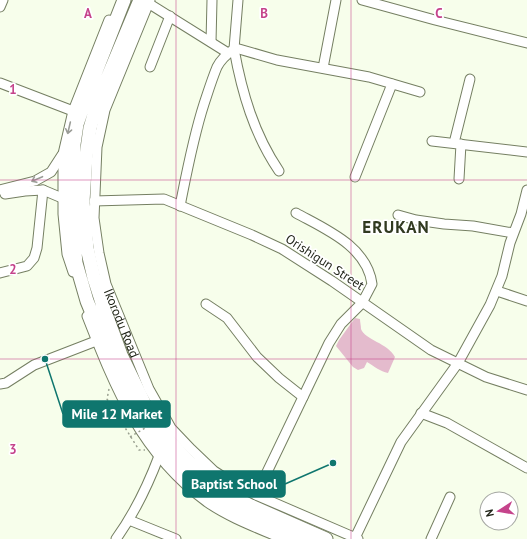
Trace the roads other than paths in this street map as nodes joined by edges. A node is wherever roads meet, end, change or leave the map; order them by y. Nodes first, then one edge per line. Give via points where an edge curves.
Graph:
1 (4, 0) edge
2 (117, 0) edge
3 (124, 0) edge
4 (212, 0) edge
5 (238, 0) edge
6 (336, 0) edge
7 (362, 0) edge
8 (146, 1) edge
9 (0, 7) edge
10 (170, 16) junction
11 (210, 42) junction
12 (527, 43) edge
13 (231, 51) junction
14 (150, 67) dead end
15 (323, 68) junction
16 (470, 79) dead end
17 (0, 83) edge
18 (392, 84) junction
19 (420, 92) dead end
20 (73, 111) junction
21 (432, 141) dead end
22 (458, 144) junction
23 (527, 152) edge
24 (63, 154) junction
25 (279, 171) dead end
26 (355, 177) dead end
27 (459, 179) dead end
28 (0, 190) edge
29 (43, 190) junction
30 (527, 190) edge
31 (0, 196) edge
32 (62, 198) junction
33 (94, 201) junction
34 (180, 206) junction
35 (296, 213) dead end
36 (398, 215) dead end
37 (524, 215) edge
38 (513, 233) junction
39 (0, 273) edge
40 (497, 291) junction
41 (527, 301) edge
42 (362, 303) junction
43 (206, 304) dead end
44 (96, 342) junction
45 (458, 363) junction
46 (0, 384) edge
47 (527, 390) edge
48 (303, 397) junction
49 (421, 413) junction
50 (159, 456) junction
51 (527, 468) edge
52 (256, 495) junction
53 (450, 497) dead end
54 (129, 520) junction
55 (356, 538) edge
56 (116, 539) edge
57 (176, 539) edge
58 (283, 539) edge
59 (302, 539) edge
60 (326, 539) edge
61 (343, 539) edge
62 (431, 539) edge

1 - 9 street
2 - 20 street
3 - 59 highway, Ikorodu Road via 77,124 74,144 71,210 76,263 87,301 138,414 182,472 219,502
4 - 11 street
5 - 13 street
6 - 15 street
7 - 12 street
8 - 10 street
8 - 33 street, Ikorodu Road via 106,110 97,147
8 - 60 highway, Ikorodu Road via 99,98 90,128 86,156 83,201 87,248 103,306 121,355 152,417 188,461 225,493
8 - 61 street via 103,106 95,135 90,186 92,234 96,267 106,299 147,394 166,426 188,452 207,471 246,496
10 - 11 street
10 - 14 street
11 - 13 street
13 - 15 street via 239,49 277,60
13 - 25 street via 252,119
13 - 34 street via 218,66 200,115
15 - 18 street
16 - 22 street
17 - 20 street
18 - 19 street
18 - 26 street
20 -> 24 street
21 - 22 street
22 - 23 street
22 - 27 street
24 -> 28 street via 51,172 35,181
24 - 32 street
29 - 31 street
29 - 32 street
29 - 39 street via 34,258 26,266
30 - 37 street
32 - 44 street via 68,254 82,305
33 - 34 street, Orishigun Street via 164,199
33 - 52 street, Ikorodu Road via 99,253 106,284 149,389 171,428 191,449 214,471
34 - 42 street, Orishigun Street via 272,244
35 - 42 street via 335,235 354,249 360,257 368,270 372,284
36 - 38 street via 416,220
37 - 38 street
38 - 40 street
40 - 41 street
40 - 45 street
42 - 45 street, Orishigun Street via 431,350
42 - 48 street via 334,334
43 - 48 street via 228,318 257,357
44 - 46 street via 34,365 6,383
44 - 50 street via 124,403
45 - 47 street, Orishigun Street via 486,377
45 - 49 street
48 - 52 street
49 - 51 street via 446,423
49 - 55 street via 401,442
50 - 54 street
50 - 58 street via 208,502 250,525
52 - 55 street, Ikorodu Road
53 - 62 street
54 - 56 street
54 - 57 street

